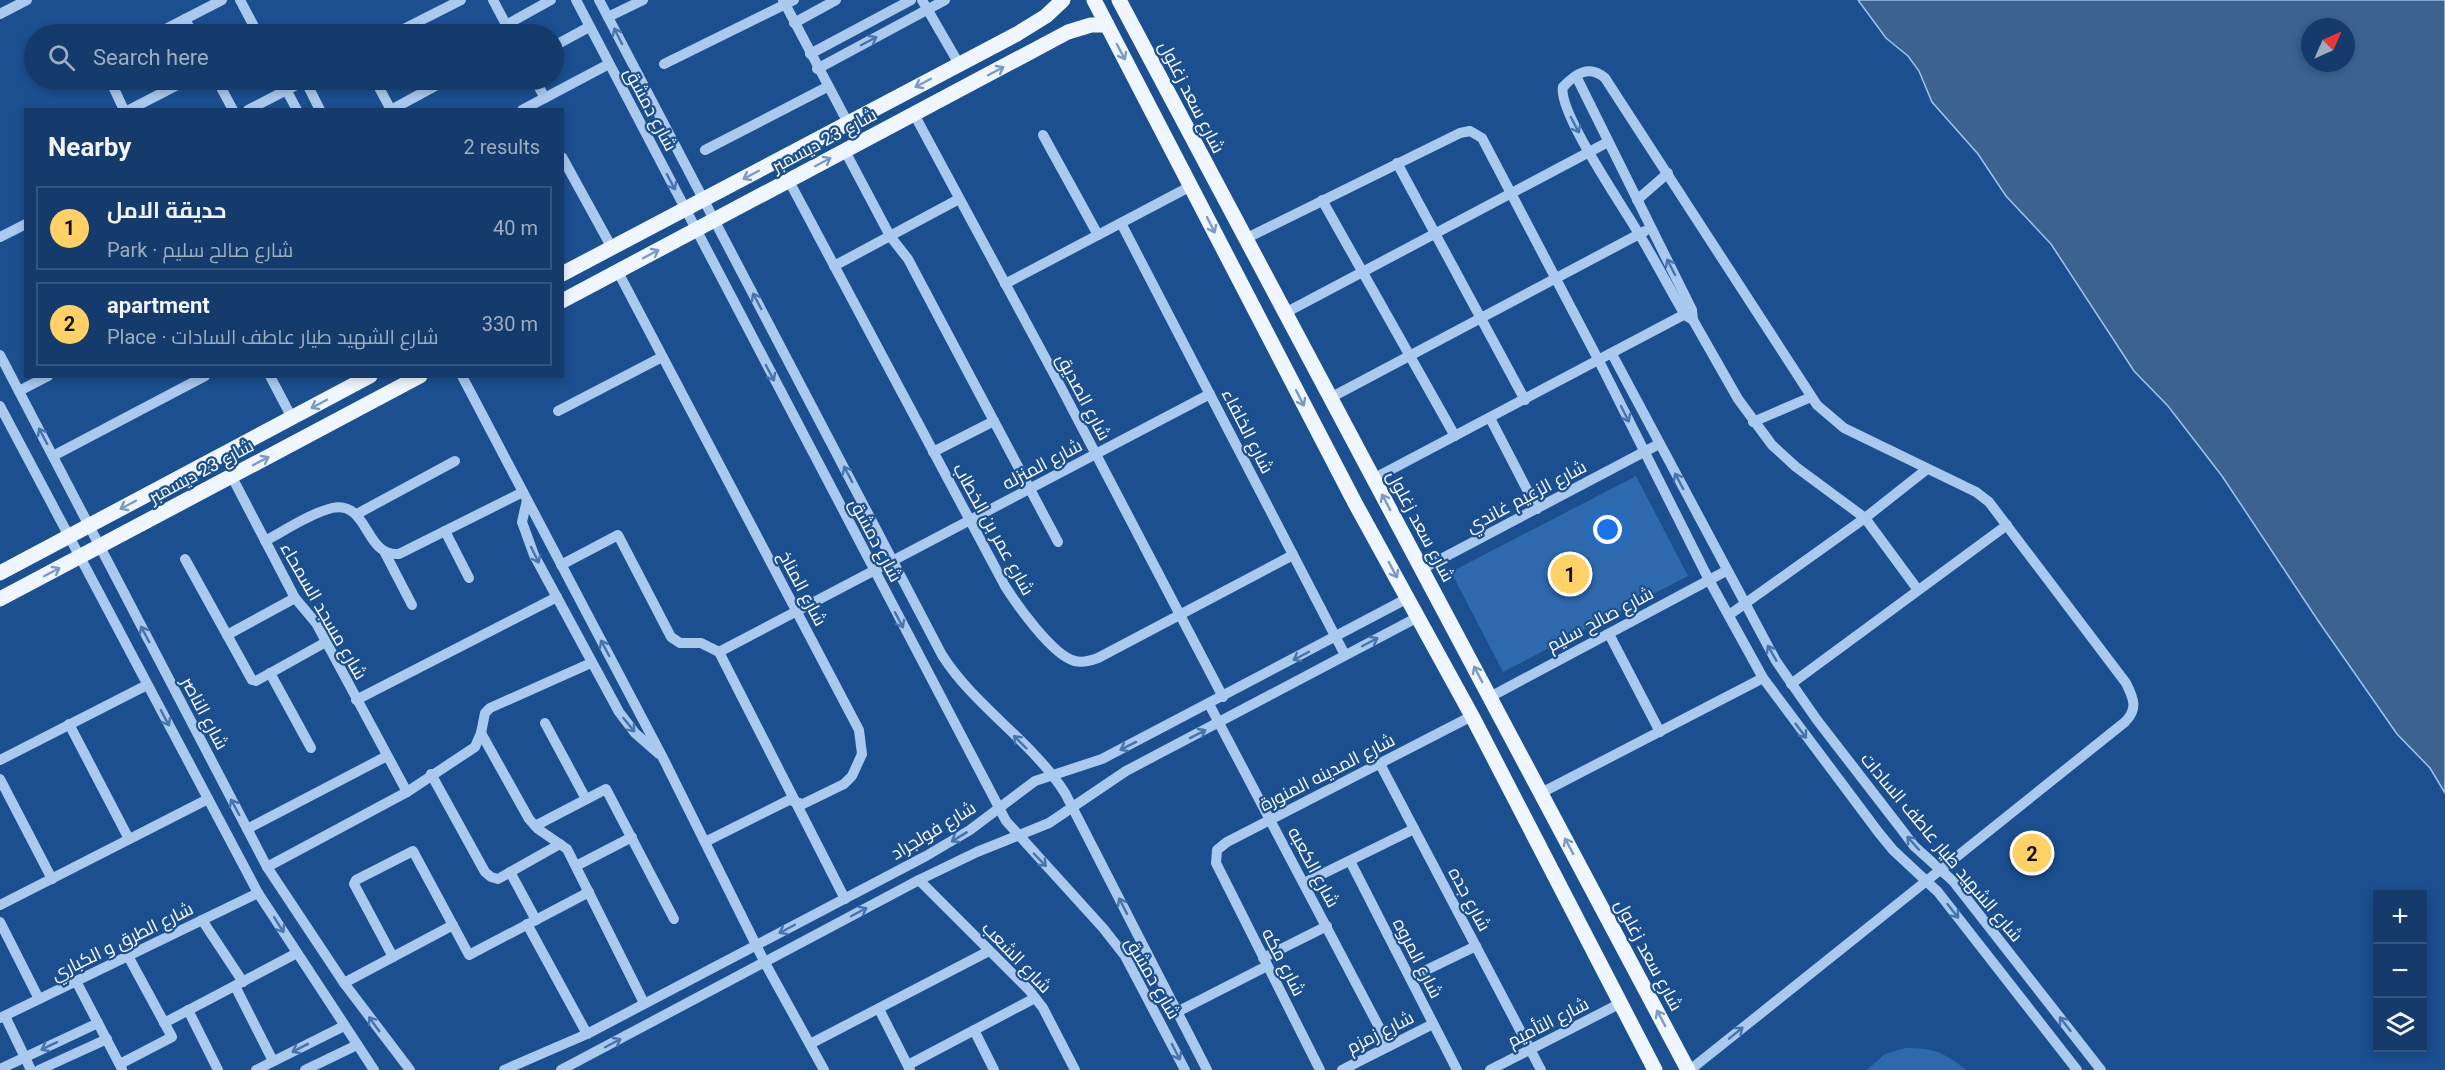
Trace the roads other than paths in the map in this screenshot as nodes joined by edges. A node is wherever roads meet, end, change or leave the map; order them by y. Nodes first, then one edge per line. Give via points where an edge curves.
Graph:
1 (27, 0) edge
2 (222, 0) edge
3 (240, 0) edge
4 (461, 0) edge
5 (493, 0) edge
6 (551, 0) edge
7 (576, 0) edge
8 (599, 0) edge
9 (643, 0) edge
10 (836, 0) edge
11 (911, 0) edge
12 (945, 0) edge
13 (1063, 0) edge
14 (1094, 0) edge
15 (1119, 0) edge
16 (787, 1) edge
17 (925, 5) edge
18 (0, 14) edge
19 (608, 17) junction
20 (185, 19) junction
21 (1041, 20) junction
22 (794, 23) junction
23 (175, 24) edge
24 (188, 24) edge
25 (253, 24) edge
26 (414, 24) edge
27 (506, 24) edge
28 (517, 24) edge
29 (1107, 25) junction
30 (589, 27) junction
31 (1054, 40) junction
32 (564, 41) edge
33 (810, 54) junction
34 (609, 64) junction
35 (664, 64) dead end
36 (958, 64) junction
37 (817, 69) junction
38 (1576, 76) junction
39 (827, 87) junction
40 (564, 88) edge
41 (115, 90) edge
42 (167, 90) edge
43 (222, 90) edge
44 (277, 90) edge
45 (287, 90) edge
46 (311, 90) edge
47 (380, 90) edge
48 (428, 90) edge
49 (541, 90) edge
50 (560, 90) edge
51 (545, 98) junction
52 (535, 106) edge
53 (125, 108) edge
54 (130, 108) edge
55 (232, 108) edge
56 (251, 108) edge
57 (296, 108) edge
58 (319, 108) edge
59 (390, 108) edge
60 (395, 108) edge
61 (914, 114) junction
62 (848, 123) junction
63 (1043, 135) dead end
64 (1608, 142) junction
65 (705, 150) dead end
66 (845, 151) junction
67 (1590, 152) junction
68 (564, 161) edge
69 (1397, 163) junction
70 (1668, 173) junction
71 (789, 181) junction
72 (1191, 186) junction
73 (1512, 193) junction
74 (959, 199) junction
75 (704, 200) junction
76 (1322, 200) junction
77 (1637, 200) junction
78 (685, 209) junction
79 (715, 220) junction
80 (1121, 223) junction
81 (24, 225) edge
82 (1651, 228) junction
83 (696, 230) junction
84 (1435, 234) junction
85 (1639, 234) junction
86 (1098, 235) junction
87 (890, 236) junction
88 (0, 237) edge
89 (1245, 239) junction
90 (612, 248) junction
91 (834, 266) junction
92 (618, 272) junction
93 (564, 273) edge
94 (1363, 273) junction
95 (1556, 278) junction
96 (1005, 284) junction
97 (564, 300) edge
98 (1285, 313) junction
99 (1690, 315) junction
100 (1481, 318) junction
101 (1612, 354) junction
102 (0, 355) edge
103 (1410, 356) junction
104 (662, 357) junction
105 (1310, 360) junction
106 (1599, 362) junction
107 (1287, 372) junction
108 (44, 378) edge
109 (201, 378) edge
110 (271, 378) edge
111 (366, 378) edge
112 (416, 378) edge
113 (463, 378) edge
114 (350, 387) junction
115 (19, 391) junction
116 (1210, 394) junction
117 (1811, 397) junction
118 (1330, 398) junction
119 (1525, 400) junction
120 (0, 406) edge
121 (362, 408) junction
122 (558, 411) dead end
123 (292, 418) junction
124 (1490, 418) junction
125 (994, 421) junction
126 (1753, 422) junction
127 (1455, 436) junction
128 (1659, 444) junction
129 (933, 452) junction
130 (1645, 452) junction
131 (1096, 455) junction
132 (53, 456) junction
133 (455, 461) dead end
134 (1927, 469) junction
135 (232, 477) junction
136 (1373, 479) junction
137 (1030, 489) junction
138 (525, 496) junction
139 (1537, 509) junction
140 (357, 514) junction
141 (1865, 518) junction
142 (970, 521) junction
143 (89, 525) junction
144 (2007, 525) junction
145 (445, 531) junction
146 (69, 536) junction
147 (265, 542) junction
148 (1058, 542) dead end
149 (100, 546) junction
150 (385, 553) junction
151 (1293, 555) junction
152 (80, 557) junction
153 (185, 559) dead end
154 (894, 561) junction
155 (561, 565) junction
156 (1422, 569) junction
157 (874, 571) junction
158 (1726, 571) junction
159 (0, 573) edge
160 (469, 578) dead end
161 (1709, 580) junction
162 (1918, 590) junction
163 (557, 597) junction
164 (295, 598) junction
165 (1408, 598) junction
166 (0, 599) edge
167 (1744, 604) junction
168 (412, 605) dead end
169 (796, 612) junction
170 (1181, 615) junction
171 (1729, 615) junction
172 (1419, 617) junction
173 (1609, 634) junction
174 (227, 635) junction
175 (1336, 637) junction
176 (326, 642) junction
177 (719, 652) junction
178 (1345, 655) junction
179 (591, 663) junction
180 (270, 673) junction
181 (1763, 678) junction
182 (1791, 684) junction
183 (147, 685) junction
184 (1223, 697) junction
185 (1490, 697) junction
186 (356, 700) junction
187 (1209, 704) junction
188 (1472, 716) junction
189 (545, 723) dead end
190 (69, 724) junction
191 (1219, 724) junction
192 (1660, 732) junction
193 (481, 733) junction
194 (311, 748) dead end
195 (387, 756) junction
196 (662, 756) junction
197 (0, 760) edge
198 (1380, 764) junction
199 (431, 774) junction
200 (1052, 774) junction
201 (0, 779) edge
202 (407, 792) junction
203 (1541, 793) junction
204 (208, 799) junction
205 (586, 799) junction
206 (797, 804) junction
207 (998, 807) junction
208 (1073, 808) junction
209 (1270, 819) junction
210 (535, 826) junction
211 (247, 829) junction
212 (1414, 829) junction
213 (1018, 836) junction
214 (632, 837) junction
215 (129, 839) junction
216 (705, 842) junction
217 (560, 844) junction
218 (1350, 861) junction
219 (576, 866) junction
220 (267, 867) junction
221 (1219, 869) joint
222 (1941, 869) junction
223 (510, 872) junction
224 (52, 879) junction
225 (919, 880) junction
226 (1926, 881) junction
227 (1304, 883) junction
228 (589, 892) junction
229 (258, 893) junction
230 (844, 899) junction
231 (0, 905) edge
232 (674, 919) dead end
233 (202, 920) junction
234 (0, 922) edge
235 (532, 922) junction
236 (453, 925) junction
237 (1326, 926) junction
238 (757, 945) junction
239 (1476, 946) junction
240 (989, 951) junction
241 (297, 953) junction
242 (128, 956) junction
243 (393, 957) junction
244 (1264, 962) junction
245 (765, 963) junction
246 (1410, 978) junction
247 (76, 981) junction
248 (344, 983) junction
249 (239, 984) junction
250 (1035, 998) junction
251 (39, 999) junction
252 (644, 1003) junction
253 (1621, 1003) junction
254 (879, 1009) junction
255 (188, 1010) junction
256 (1177, 1012) junction
257 (2, 1017) edge
258 (98, 1023) junction
259 (164, 1023) junction
260 (1433, 1024) junction
261 (344, 1026) junction
262 (974, 1030) junction
263 (587, 1034) junction
264 (106, 1039) junction
265 (810, 1044) junction
266 (357, 1045) junction
267 (1389, 1046) junction
268 (1530, 1049) junction
269 (25, 1058) junction
270 (273, 1061) junction
271 (121, 1067) edge
272 (909, 1068) edge
273 (0, 1069) edge
274 (31, 1070) edge
275 (39, 1070) edge
276 (218, 1070) edge
277 (256, 1070) edge
278 (305, 1070) edge
279 (374, 1070) edge
280 (410, 1070) edge
281 (504, 1070) edge
282 (561, 1070) edge
283 (824, 1070) edge
284 (994, 1070) edge
285 (1075, 1070) edge
286 (1185, 1070) edge
287 (1207, 1070) edge
288 (1320, 1070) edge
289 (1341, 1070) edge
290 (1457, 1070) edge
291 (1490, 1070) edge
292 (1541, 1070) edge
293 (1655, 1070) edge
294 (1689, 1070) edge
295 (2077, 1070) edge
296 (2101, 1070) edge

1 - 18 street
2 - 20 street
3 - 25 street
4 - 26 street
5 - 27 street
6 - 28 street
7 - 30 street, شارع دمشق
8 - 19 street, شارع دمشق
9 - 19 street
10 - 22 street
11 - 33 street
12 - 17 street
13 - 21 main road, شارع 23 ديسمبر
14 - 29 main road
15 - 89 main road, شارع سعد زغلول
16 - 22 street
16 - 35 street
17 - 36 street
37 -> 17 street
75 -> 19 street, شارع دمشق
20 - 23 street
20 - 24 street
21 - 31 main road
21 - 36 main road, شارع 23 ديسمبر
22 - 33 street
29 - 31 main road, شارع 23 ديسمبر via 1083,27
29 -> 72 main road
30 - 32 street
30 - 34 street, شارع دمشق
61 -> 31 main road, شارع 23 ديسمبر
33 - 37 street
34 - 40 street
34 -> 78 street, شارع دمشق
36 -> 62 main road, شارع 23 ديسمبر
37 - 39 street
38 - 64 street
38 -> 67 street via 1561,94
38 - 70 street via 1591,70 1605,78
39 - 62 street
39 - 65 street
41 - 53 street
42 - 54 street
43 - 55 street
44 - 56 street
45 - 57 street
46 - 58 street
47 - 59 street
48 - 60 street
49 - 51 street
50 - 51 street
51 - 52 street
61 - 66 main road, شارع 23 ديسمبر
61 - 74 street, شارع الصديق
62 -> 75 main road, شارع 23 ديسمبر
63 - 86 street
64 - 67 street
64 - 77 street
71 -> 66 main road, شارع 23 ديسمبر
66 - 87 street
67 - 73 street
67 - 85 street
68 - 90 street
69 - 73 street, شارع الشهيد طيار عاطف السادات via 1470,131 1487,145
69 - 76 street
69 - 84 street
70 - 77 street
70 - 117 street
71 - 79 main road, شارع 23 ديسمبر
71 - 91 street, شارع عمر بن الخطاب
72 - 80 street
72 -> 107 main road
73 - 84 street
73 - 95 street, شارع الشهيد طيار عاطف السادات
74 - 87 street
74 - 96 street, شارع الصديق
75 - 78 main road, شارع 23 ديسمبر
75 - 79 street, شارع دمشق
76 - 89 street
76 - 94 street
77 - 82 street
78 - 83 street, شارع دمشق
78 - 90 main road, شارع 23 ديسمبر
79 - 83 main road, شارع 23 ديسمبر
154 -> 79 street, شارع دمشق
80 - 86 street
80 - 116 street, شارع الخلفاء
81 - 88 street
82 - 85 street
99 -> 82 street
92 -> 83 main road, شارع 23 ديسمبر
83 -> 157 street, شارع دمشق
84 - 94 street
84 - 100 street
85 - 95 street
85 - 99 street
86 - 96 street
87 - 91 street
87 - 125 street via 908,259
89 - 98 main road, شارع سعد زغلول
90 - 93 main road, شارع 23 ديسمبر
91 - 129 street, شارع عمر بن الخطاب
92 - 97 main road, شارع 23 ديسمبر
92 - 104 street, شارع المناخ
94 - 98 street
94 - 103 street
95 - 100 street
95 - 106 street, شارع الشهيد طيار عاطف السادات
96 - 131 street, شارع الصديق
98 - 105 main road, شارع سعد زغلول
99 - 101 street
99 - 126 street
100 - 103 street
100 - 119 street
101 - 106 street
101 - 128 street, شارع الشهيد طيار عاطف السادات
102 - 115 street, شارع الناصر
103 - 118 street
103 - 127 street
104 - 122 street
104 - 169 street, شارع المناخ
105 - 107 main road
105 - 118 main road, شارع سعد زغلول
106 - 119 street
106 -> 130 street, شارع الشهيد طيار عاطف السادات
107 -> 165 main road
108 - 115 street
109 - 132 street
110 - 123 street
111 - 114 main road, شارع 23 ديسمبر
112 - 121 main road, شارع 23 ديسمبر
113 - 138 street
114 - 121 main road
114 -> 123 main road, شارع 23 ديسمبر
132 -> 115 street, شارع الناصر
116 - 131 street, شارع المنزله
116 - 151 street, شارع الخلفاء
117 - 126 street
117 - 134 street via 1844,428
118 - 136 main road, شارع سعد زغلول
119 - 124 street
120 - 146 street
135 -> 121 main road, شارع 23 ديسمبر
123 -> 143 main road, شارع 23 ديسمبر
124 - 127 street
124 - 139 street
125 - 129 street
125 - 137 street
126 - 141 street via 1796,467
127 - 136 street
128 - 130 street, شارع الزعيم غاندي
158 -> 128 street, شارع الشهيد طيار عاطف السادات
129 - 142 street, شارع عمر بن الخطاب
130 - 139 street, شارع الزعيم غاندي
130 - 161 street, شارع الشهيد طيار عاطف السادات
131 - 137 street, شارع المنزله
131 - 170 street, شارع الصديق
132 - 143 street, شارع الناصر
133 - 140 street
134 - 141 street
134 - 144 street via 1976,492
135 - 147 street, شارع مسجد السمحاء
135 - 149 main road, شارع 23 ديسمبر
156 -> 136 main road, شارع سعد زغلول
137 - 142 street, شارع المنزله
137 - 148 street
138 - 145 street
138 - 155 street
138 -> 163 street via 522,522 534,555
139 - 156 street, شارع الزعيم غاندي
140 - 147 street via 342,507 333,508
140 - 150 street
141 - 162 street
141 - 167 street
142 - 154 street, شارع المنزله
142 - 170 street, شارع عمر بن الخطاب via 1017,605 1067,659 1088,662
143 - 146 main road, شارع 23 ديسمبر
143 - 149 street, شارع الناصر
144 - 162 street
144 - 222 street via 2126,683 2134,709 2125,722
145 - 150 street via 404,552
145 - 160 street
146 - 152 street
146 - 159 main road, شارع 23 ديسمبر
147 - 164 street, شارع مسجد السمحاء
149 - 152 main road, شارع 23 ديسمبر
211 -> 149 street, شارع الناصر
150 - 168 street
151 - 170 street, شارع عمر بن الخطاب
151 - 175 street, شارع الخلفاء
166 -> 152 main road, شارع 23 ديسمبر
152 - 183 street
153 - 174 street
154 - 157 street, شارع المنزله
200 -> 154 street, شارع دمشق via 950,667
155 - 177 street via 618,535 671,637 680,643 708,644
196 -> 155 street
185 -> 156 main road, شارع سعد زغلول
157 - 169 street, شارع المنزله
157 -> 207 street, شارع دمشق
158 - 161 street, شارع صالح سليم
158 - 167 street, شارع الشهيد طيار عاطف السادات
161 - 171 street, شارع الشهيد طيار عاطف السادات
161 - 173 street, شارع صالح سليم
162 - 182 street
163 - 179 street
163 - 186 street
164 - 174 street
164 - 176 street, شارع مسجد السمحاء
165 - 172 main road
165 - 175 street, شارع فولجراد
167 - 171 street
182 -> 167 street, شارع الشهيد طيار عاطف السادات
169 - 177 street, شارع المنزله
169 - 206 street, شارع المناخ via 862,742 858,765 844,784
170 - 184 street, شارع الصديق
171 - 181 street, شارع الشهيد طيار عاطف السادات
178 -> 172 street, شارع فولجراد
172 - 188 main road
173 - 185 street, شارع صالح سليم
173 - 192 street
174 - 180 street via 252,680
175 - 178 street, شارع الخلفاء
175 -> 184 street, شارع فولجراد
176 - 180 street
176 - 186 street, شارع مسجد السمحاء
177 - 206 street
178 - 191 street, شارع فولجراد
179 - 193 street via 490,708 485,713
179 -> 196 street via 619,712 649,747
180 - 194 street
181 - 192 street
181 -> 226 street, شارع الشهيد طيار عاطف السادات via 1879,833
222 -> 182 street, شارع الشهيد طيار عاطف السادات via 1914,846
183 - 190 street
183 -> 204 street
184 - 187 street, شارع فولجراد
185 - 203 main road, شارع سعد زغلول
186 - 195 street, شارع مسجد السمحاء
187 - 191 street, شارع الكعبه
187 -> 200 street, شارع فولجراد via 1102,759
188 - 198 street, شارع المدينه المنورة
188 - 253 main road
189 - 205 street
190 - 197 street
190 - 215 street
208 -> 191 street, شارع فولجراد via 1115,777
191 - 209 street, شارع الكعبه
192 - 203 street
193 - 199 street via 475,747
193 - 210 street
195 - 202 street, شارع مسجد السمحاء
195 - 211 street
196 - 216 street
198 - 209 street, شارع المدينه المنورة
198 - 212 street, شارع جده
199 - 202 street
199 - 223 street via 485,872 498,879
200 - 207 street, شارع فولجراد
200 - 208 street, شارع دمشق
201 - 224 street
202 - 220 street
294 -> 203 main road, شارع سعد زغلول
204 - 215 street
204 - 229 street
205 - 210 street
205 - 214 street via 606,789
206 - 216 street, شارع المناخ via 789,800
206 - 230 street
207 - 213 street, شارع دمشق
207 -> 230 street, شارع فولجراد via 957,839
208 - 213 street, شارع فولجراد
256 -> 208 street, شارع دمشق
209 - 221 street, شارع المدينه المنورة via 1221,846 1215,856
209 - 227 street, شارع الكعبه
210 - 217 street
211 - 220 street, شارع الناصر
212 - 218 street
212 - 239 street, شارع جده
213 - 225 street, شارع فولجراد
213 -> 286 street, شارع دمشق via 1125,956
214 - 219 street
214 - 232 street
215 - 224 street
216 - 238 street
217 - 219 street
217 - 223 street
218 - 227 street
218 - 246 street, شارع المروه
219 - 228 street
220 - 248 street, شارع الناصر
221 - 244 street, شارع مكه
222 - 226 street
296 -> 222 street, شارع الشهيد طيار عاطف السادات
223 - 235 street
224 - 231 street
225 - 240 street, شارع الشعب
245 -> 225 street, شارع فولجراد
294 -> 226 street
226 -> 295 street, شارع الشهيد طيار عاطف السادات
227 - 237 street, شارع الكعبه
228 - 235 street
228 - 252 street
229 - 233 street, شارع الطرق و الكباري
229 -> 241 street
230 -> 238 street, شارع فولجراد
233 - 242 street, شارع الطرق و الكباري
233 - 249 street
234 - 251 street
235 - 236 street via 469,955
235 - 263 street
236 - 243 street
236 - 243 street via 413,851 357,880 354,886
237 - 244 street
237 - 267 street, شارع الكعبه
238 - 245 street
238 - 252 street, شارع فولجراد
239 - 246 street
239 - 268 street, شارع جده
240 - 250 street, شارع الشعب
240 - 254 street
241 - 249 street
241 - 261 street
242 - 247 street, شارع الطرق و الكباري
242 - 259 street
243 - 248 street
244 - 256 street
244 - 288 street, شارع مكه
245 - 265 street
282 -> 245 street, شارع فولجراد
246 - 260 street, شارع المروه
247 - 251 street, شارع الطرق و الكباري
247 - 258 street
280 -> 248 street, شارع الناصر
249 - 255 street
249 - 270 street
250 - 262 street
250 - 285 street, شارع الشعب
251 - 257 street, شارع الطرق و الكباري
252 - 263 street, شارع فولجراد
253 - 268 street, شارع التأميم
253 - 293 main road
254 - 265 street
254 - 272 street
255 - 259 street
255 - 276 street
256 - 287 street, شارع دمشق
257 - 269 street
258 - 264 street
258 -> 269 street
259 - 271 street via 171,1040
260 - 267 street, شارع زمزم
260 - 290 street, شارع المروه
261 - 266 street
261 -> 270 street
262 - 272 street
262 - 284 street
263 - 281 street, شارع فولجراد
264 - 271 street
264 - 275 street
265 - 283 street
266 - 278 street
266 - 279 street
267 - 289 street, شارع زمزم
268 - 291 street, شارع التأميم
268 - 292 street, شارع جده
269 - 273 street
269 - 274 street
270 - 277 street

